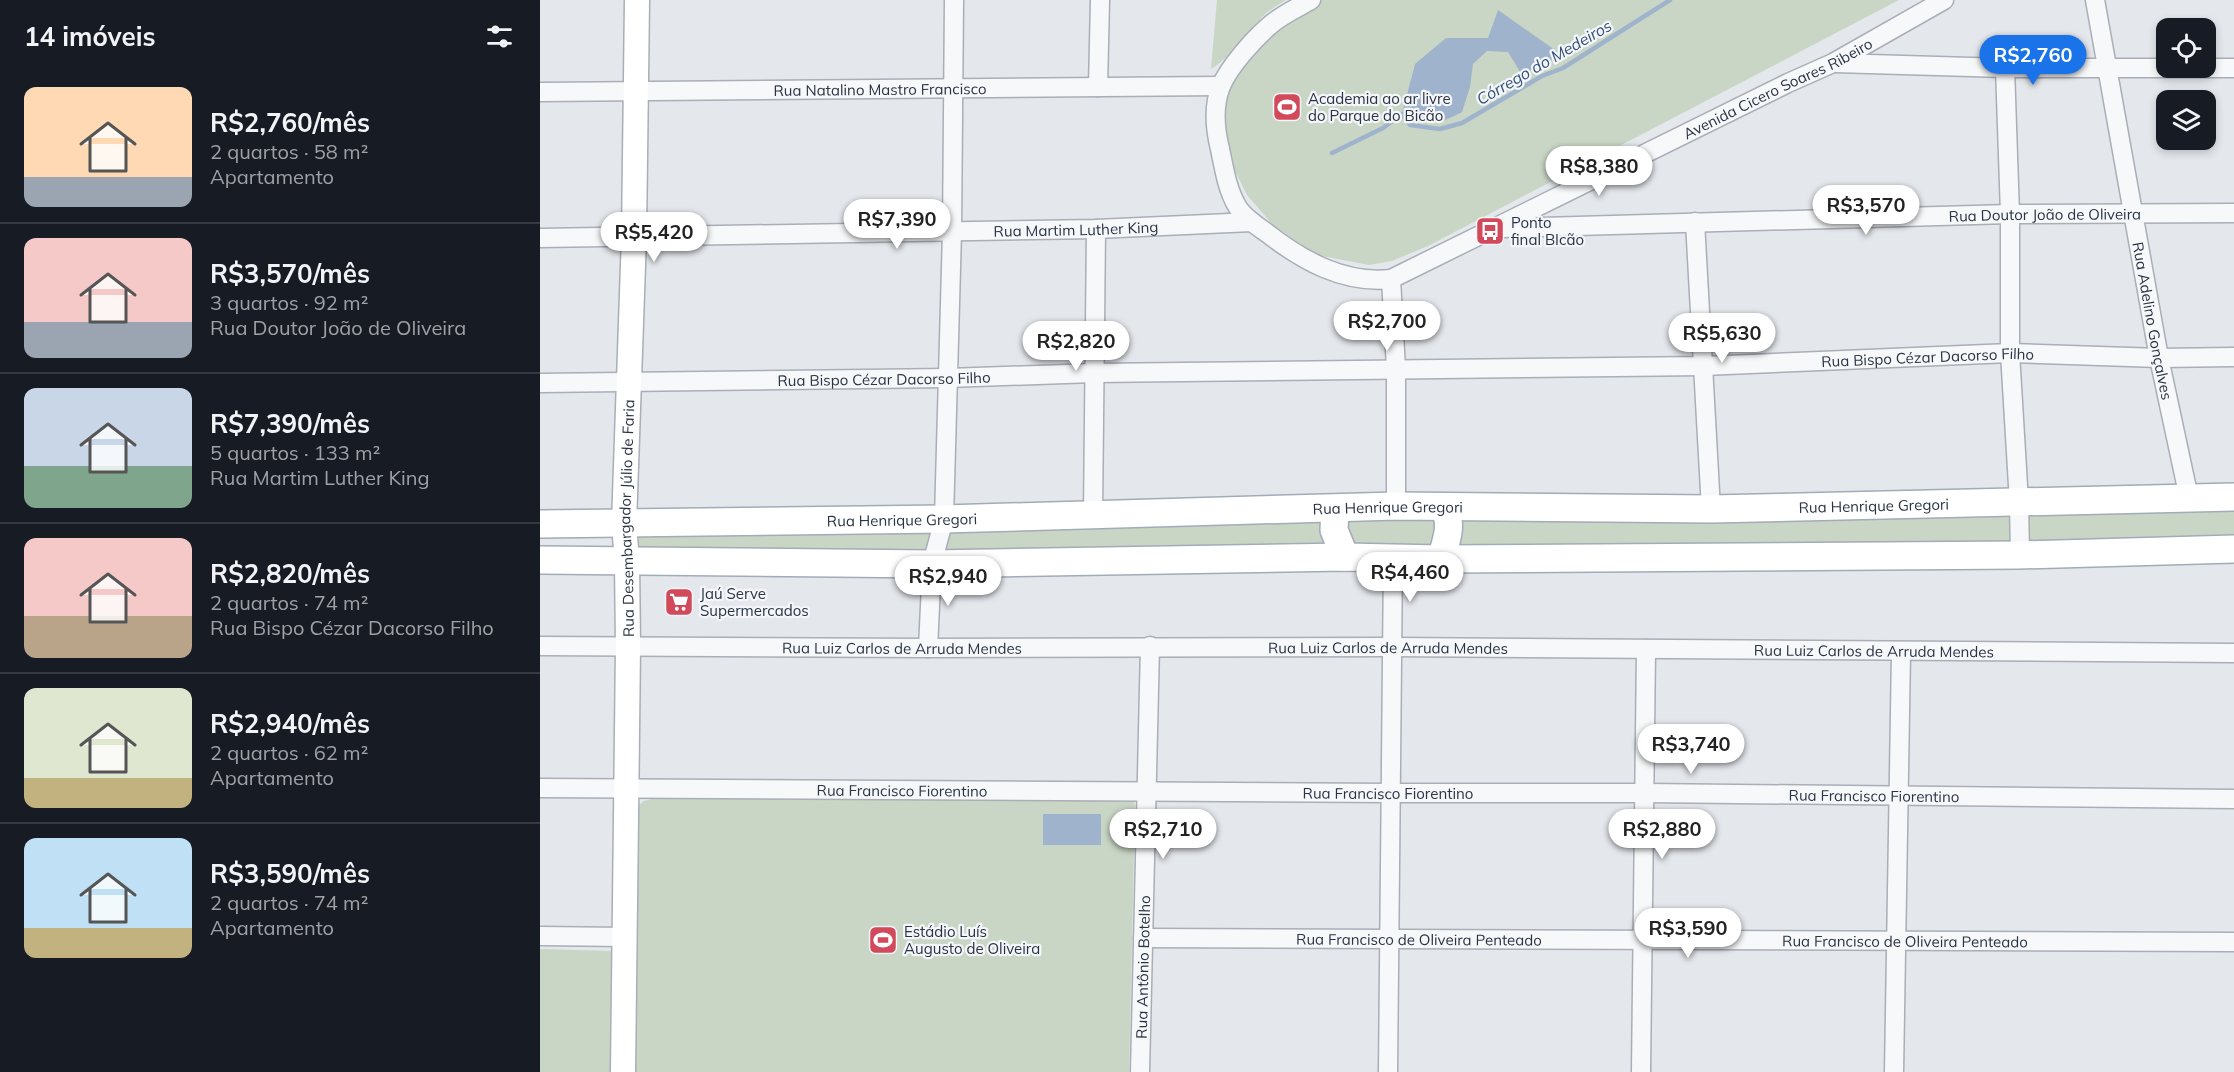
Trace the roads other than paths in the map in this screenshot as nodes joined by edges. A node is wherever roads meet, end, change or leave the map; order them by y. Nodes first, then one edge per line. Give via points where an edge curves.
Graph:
1 (637, 0) edge
2 (954, 0) edge
3 (1100, 0) edge
4 (1311, 0) edge
5 (1944, 0) edge
6 (2095, 0) edge
7 (1833, 63) junction
8 (2005, 68) junction
9 (2234, 68) edge
10 (2106, 69) junction
11 (1221, 86) junction
12 (1098, 87) junction
13 (953, 88) junction
14 (635, 90) junction
15 (540, 92) edge
16 (2133, 212) junction
17 (2234, 213) edge
18 (2010, 214) junction
19 (1252, 222) junction
20 (1695, 222) junction
21 (1497, 228) junction
22 (1096, 229) junction
23 (952, 231) junction
24 (634, 236) junction
25 (540, 238) edge
26 (1391, 279) junction
27 (2010, 353) junction
28 (2234, 357) edge
29 (2159, 358) junction
30 (1704, 366) junction
31 (1396, 369) junction
32 (1094, 373) junction
33 (948, 378) junction
34 (630, 381) junction
35 (540, 382) edge
36 (2234, 497) edge
37 (2189, 498) junction
38 (2019, 502) junction
39 (1396, 506) junction
40 (1443, 507) junction
41 (1711, 508) junction
42 (1335, 509) junction
43 (1093, 516) junction
44 (944, 519) junction
45 (540, 524) edge
46 (624, 524) junction
47 (2234, 549) edge
48 (2020, 555) junction
49 (1345, 557) junction
50 (1393, 558) junction
51 (1441, 559) junction
52 (540, 560) edge
53 (627, 562) junction
54 (932, 564) junction
55 (540, 646) edge
56 (1150, 646) junction
57 (628, 647) junction
58 (1392, 647) junction
59 (928, 648) junction
60 (1646, 649) junction
61 (1900, 652) junction
62 (2234, 653) edge
63 (540, 788) edge
64 (627, 788) junction
65 (1147, 792) junction
66 (1645, 793) junction
67 (1390, 794) junction
68 (1898, 795) junction
69 (2234, 800) edge
70 (540, 936) edge
71 (625, 937) junction
72 (1143, 938) junction
73 (1389, 940) junction
74 (1642, 941) junction
75 (1895, 941) junction
76 (2234, 942) edge
77 (623, 1072) edge
78 (1140, 1072) edge
79 (1388, 1072) edge
80 (1641, 1072) edge
81 (1894, 1072) edge

1 - 14 street, Rua Desembargador Júlio de Faria
2 - 13 street
3 - 12 street
4 - 11 street via 1269,26 1231,68
5 - 7 street, Avenida Cicero Soares Ribeiro
6 - 10 street, Rua Adelino Gonçalves
7 - 8 street
7 - 21 street, Avenida Cicero Soares Ribeiro
8 - 10 street
8 - 18 street
9 - 10 street
10 - 16 street, Rua Adelino Gonçalves
11 - 12 street, Rua Natalino Mastro Francisco
11 - 19 street, Avenida Cicero Soares Ribeiro via 1216,105 1217,135 1227,183 1237,206
12 - 13 street, Rua Natalino Mastro Francisco
13 - 14 street, Rua Natalino Mastro Francisco
13 - 23 street
14 - 15 street, Rua Natalino Mastro Francisco
14 - 24 street, Rua Desembargador Júlio de Faria
16 - 17 street, Rua Doutor João de Oliveira
16 - 18 street, Rua Doutor João de Oliveira
16 - 29 street, Rua Adelino Gonçalves
18 - 20 street, Rua Doutor João de Oliveira
18 - 27 street
19 - 22 street, Rua Martim Luther King
19 - 26 street, Avenida Cicero Soares Ribeiro via 1312,264 1376,281
20 - 21 street, Rua Doutor João de Oliveira
20 - 30 street
21 - 26 street, Avenida Cicero Soares Ribeiro
22 - 23 street, Rua Martim Luther King
22 - 32 street
23 - 24 street, Rua Martim Luther King
23 - 33 street
24 - 25 street, Rua Martim Luther King
24 - 34 street, Rua Desembargador Júlio de Faria
26 - 31 street
27 - 29 street, Rua Bispo Cézar Dacorso Filho
27 - 30 street, Rua Bispo Cézar Dacorso Filho
27 - 38 street
28 - 29 street, Rua Bispo Cézar Dacorso Filho
29 - 37 street, Rua Adelino Gonçalves
30 - 31 street, Rua Bispo Cézar Dacorso Filho
30 - 41 street
31 - 32 street, Rua Bispo Cézar Dacorso Filho
31 - 39 street
32 - 33 street, Rua Bispo Cézar Dacorso Filho
32 - 43 street
33 - 34 street, Rua Bispo Cézar Dacorso Filho
33 - 44 street
34 - 35 street, Rua Bispo Cézar Dacorso Filho
34 - 46 street, Rua Desembargador Júlio de Faria
36 - 37 main road, Rua Henrique Gregori
37 - 38 main road, Rua Henrique Gregori
38 - 41 main road, Rua Henrique Gregori
38 - 48 street
39 - 40 main road, Rua Henrique Gregori
39 - 42 main road, Rua Henrique Gregori
40 - 41 main road, Rua Henrique Gregori
40 - 51 main road via 1449,523
42 - 43 main road, Rua Henrique Gregori
42 - 49 main road via 1334,531
43 - 44 main road, Rua Henrique Gregori
44 - 46 main road, Rua Henrique Gregori
44 - 54 street
45 - 46 main road, Rua Henrique Gregori
46 - 53 street, Rua Desembargador Júlio de Faria
47 - 48 main road
48 - 51 main road
49 - 50 main road
49 - 54 main road
50 - 51 main road
50 - 58 street
52 - 53 main road
53 - 54 main road
53 - 57 street, Rua Desembargador Júlio de Faria
54 - 59 street
55 - 57 street, Rua Luiz Carlos de Arruda Mendes
56 - 58 street, Rua Luiz Carlos de Arruda Mendes
56 - 59 street, Rua Luiz Carlos de Arruda Mendes
56 - 65 street, Rua Antônio Botelho
57 - 59 street, Rua Luiz Carlos de Arruda Mendes
57 - 64 street, Rua Desembargador Júlio de Faria
58 - 60 street, Rua Luiz Carlos de Arruda Mendes
58 - 67 street
60 - 61 street, Rua Luiz Carlos de Arruda Mendes
60 - 66 street
61 - 62 street, Rua Luiz Carlos de Arruda Mendes
61 - 68 street
63 - 64 street, Rua Francisco Fiorentino
64 - 65 street, Rua Francisco Fiorentino
64 - 71 street, Rua Desembargador Júlio de Faria
65 - 67 street, Rua Francisco Fiorentino
65 - 72 street, Rua Antônio Botelho
66 - 67 street, Rua Francisco Fiorentino
66 - 68 street, Rua Francisco Fiorentino
66 - 74 street
67 - 73 street
68 - 69 street, Rua Francisco Fiorentino
68 - 75 street
70 - 71 street
71 - 77 street, Rua Desembargador Júlio de Faria
72 - 73 street, Rua Francisco de Oliveira Penteado
72 - 78 street, Rua Antônio Botelho
73 - 74 street, Rua Francisco de Oliveira Penteado
73 - 79 street
74 - 75 street, Rua Francisco de Oliveira Penteado
74 - 80 street
75 - 76 street, Rua Francisco de Oliveira Penteado
75 - 81 street

